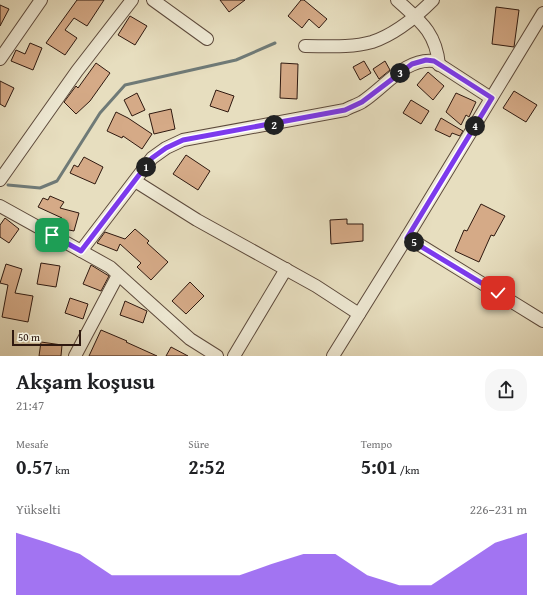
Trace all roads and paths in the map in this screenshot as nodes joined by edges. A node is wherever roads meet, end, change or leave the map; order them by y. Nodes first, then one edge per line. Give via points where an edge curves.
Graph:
1 (41, 0) edge
2 (132, 0) edge
3 (153, 0) edge
4 (397, 0) edge
5 (433, 0) edge
6 (415, 16) junction
7 (542, 18) edge
8 (207, 39) dead end
9 (305, 46) dead end
10 (0, 59) edge
11 (439, 64) junction
12 (492, 98) junction
13 (1, 175) edge
14 (134, 182) junction
15 (0, 206) edge
16 (407, 238) junction
17 (81, 251) junction
18 (286, 269) junction
19 (118, 274) junction
20 (359, 314) junction
21 (543, 321) edge
22 (76, 356) edge
23 (217, 356) edge
24 (234, 356) edge
25 (333, 356) edge

1 - 10 street
2 - 13 street
3 - 8 street
4 - 6 street
5 - 6 street
6 - 9 street via 372,42 347,46
6 - 11 street via 429,31 438,47
7 - 12 street
11 - 12 street
11 - 14 street via 426,60 412,64 362,102 345,110 183,140 152,158
12 - 16 street
14 - 17 street
14 - 18 street
15 - 17 street
16 - 20 street
16 - 21 street
17 - 19 street
18 - 20 street
18 - 24 street
19 - 22 street
19 - 23 street via 190,339
20 - 25 street

